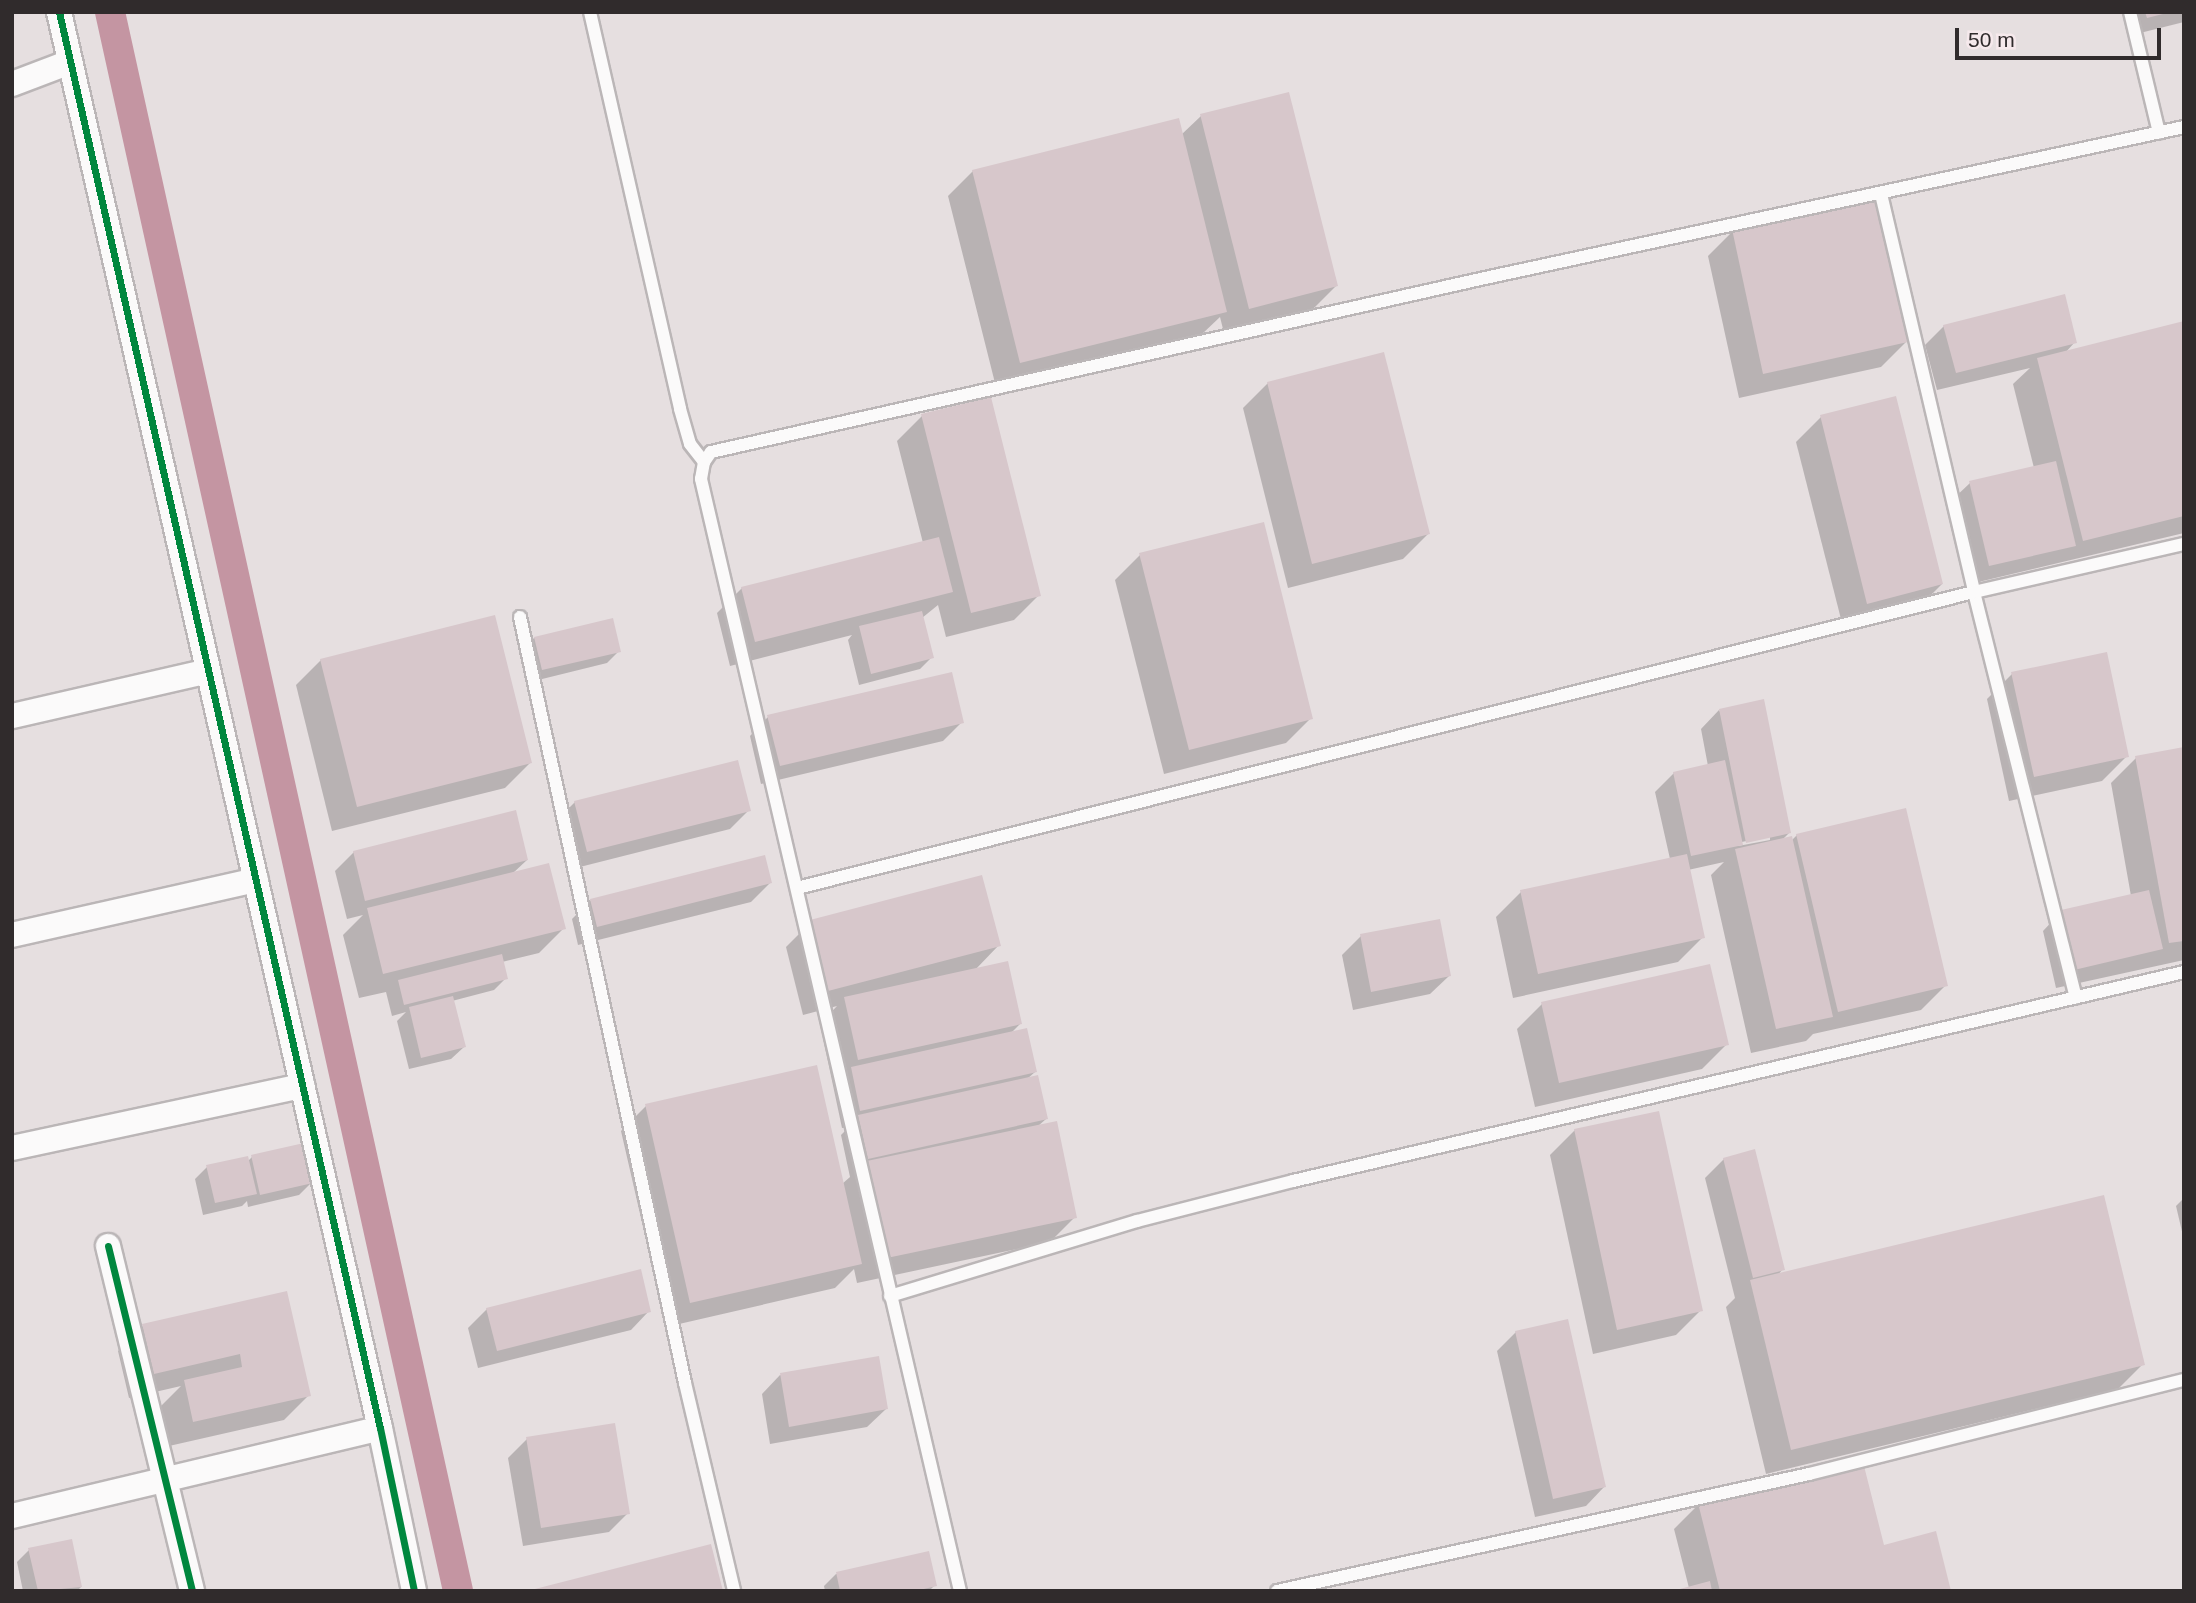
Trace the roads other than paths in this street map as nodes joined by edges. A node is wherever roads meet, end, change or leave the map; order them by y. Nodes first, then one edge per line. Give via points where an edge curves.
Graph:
1 (59, 12) edge
2 (590, 12) edge
3 (2130, 12) edge
4 (70, 62) junction
5 (12, 84) edge
6 (2184, 127) edge
7 (2159, 132) junction
8 (1881, 194) junction
9 (704, 462) junction
10 (2184, 544) edge
11 (1974, 592) junction
12 (520, 617) dead end
13 (208, 671) junction
14 (12, 716) edge
15 (256, 880) junction
16 (797, 888) junction
17 (12, 935) edge
18 (2184, 972) edge
19 (2076, 997) junction
20 (302, 1086) junction
21 (12, 1148) edge
22 (108, 1247) dead end
23 (890, 1296) junction
24 (2184, 1380) edge
25 (380, 1428) junction
26 (164, 1480) junction
27 (12, 1516) edge
28 (192, 1591) edge
29 (414, 1591) edge
30 (734, 1591) edge
31 (960, 1591) edge
32 (1277, 1591) edge

1 - 4 street
2 - 9 lane via 680,409 690,444
3 - 7 lane
4 - 5 street
4 - 13 street
6 - 7 lane
7 - 8 lane
8 - 9 lane via 723,447 711,452
8 - 11 lane
9 - 16 lane via 701,479
10 - 11 lane
11 - 16 lane
11 - 19 lane
12 - 30 lane
13 - 14 street
13 - 15 street
15 - 17 street
15 - 20 street
16 - 23 lane
18 - 19 lane
19 - 23 lane via 1150,1217
20 - 21 street
20 - 25 street
22 - 26 street
23 - 31 lane
24 - 32 lane via 1809,1474
25 - 26 street
25 - 29 street
26 - 27 street
26 - 28 street

